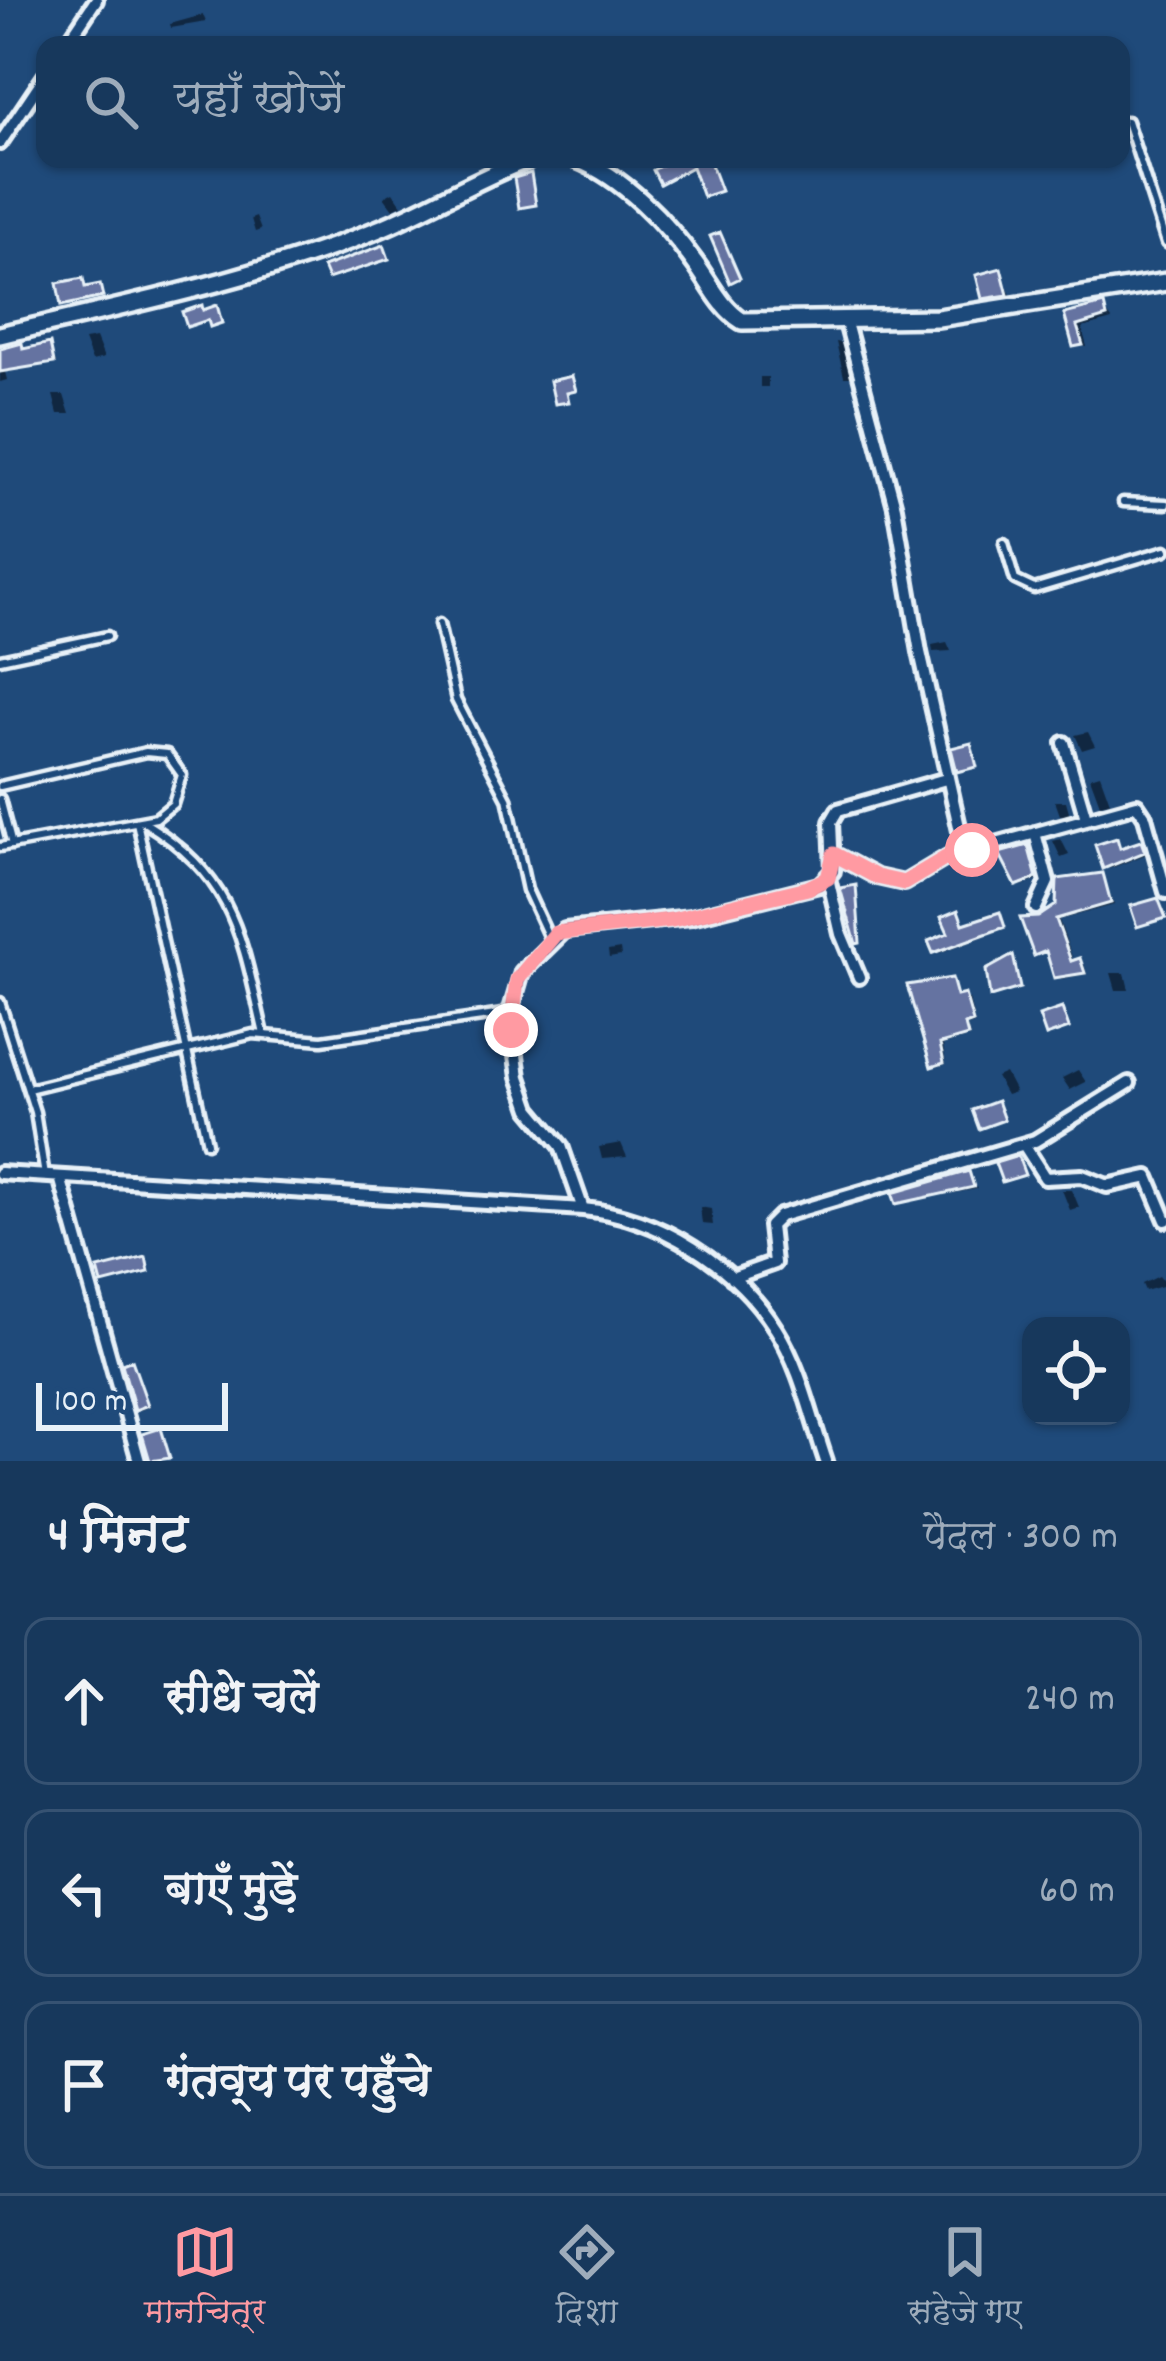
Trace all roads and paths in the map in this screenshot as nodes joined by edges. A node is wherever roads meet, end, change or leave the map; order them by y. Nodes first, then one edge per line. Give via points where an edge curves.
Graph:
1 (97, 0) edge
2 (72, 36) edge
3 (36, 89) edge
4 (1130, 130) edge
5 (0, 143) edge
6 (509, 168) edge
7 (596, 168) edge
8 (1166, 243) edge
9 (1166, 281) edge
10 (845, 319) junction
11 (0, 335) edge
12 (1123, 502) dead end
13 (1166, 504) edge
14 (1004, 543) dead end
15 (1166, 550) edge
16 (439, 624) dead end
17 (106, 636) dead end
18 (0, 659) edge
19 (1064, 743) dead end
20 (946, 779) junction
21 (0, 786) edge
22 (0, 799) edge
23 (1086, 818) junction
24 (140, 822) junction
25 (1035, 833) junction
26 (12, 845) junction
27 (966, 846) junction
28 (0, 847) edge
29 (834, 854) junction
30 (828, 878) junction
31 (1166, 892) edge
32 (1036, 908) dead end
33 (550, 940) junction
34 (859, 977) dead end
35 (0, 1002) edge
36 (510, 1013) junction
37 (264, 1034) junction
38 (188, 1050) junction
39 (1129, 1083) dead end
40 (28, 1089) junction
41 (207, 1143) dead end
42 (1024, 1144) junction
43 (0, 1173) edge
44 (45, 1176) junction
45 (60, 1177) junction
46 (583, 1209) junction
47 (1166, 1220) edge
48 (732, 1278) junction
49 (139, 1461) edge
50 (826, 1461) edge

1 - 2 street
3 - 5 street
4 - 8 lane
6 - 11 street via 349,241
7 - 10 street via 669,232 742,321
9 - 10 street via 973,314
10 - 20 street via 895,507
12 - 13 lane
14 - 15 lane via 1015,580 1034,590
16 - 33 lane via 456,700 508,798 527,890
17 - 18 lane
19 - 23 street
20 - 27 street
20 - 29 street via 838,810
21 - 24 lane via 167,754 182,775 181,790 165,812
22 - 26 lane
23 - 25 street
23 - 31 street via 1140,806
24 - 26 lane
24 - 37 lane via 209,874 242,942
24 - 38 lane
25 - 27 street
25 - 32 street via 1048,882
26 - 28 lane
27 - 29 street via 904,883
29 - 30 street
30 - 33 street via 691,916 565,930
30 - 34 street
33 - 36 street via 517,980
35 - 40 lane
36 - 37 lane via 322,1040
36 - 46 street via 526,1098 561,1146
37 - 38 lane
38 - 40 lane
38 - 41 lane
39 - 42 street
40 - 44 lane
42 - 47 street via 1045,1178 1082,1176 1107,1186 1148,1178
42 - 48 street via 780,1216 770,1226 774,1263
43 - 44 street
44 - 45 street
45 - 46 street
45 - 49 street
46 - 48 street via 658,1229
48 - 50 street via 789,1352

